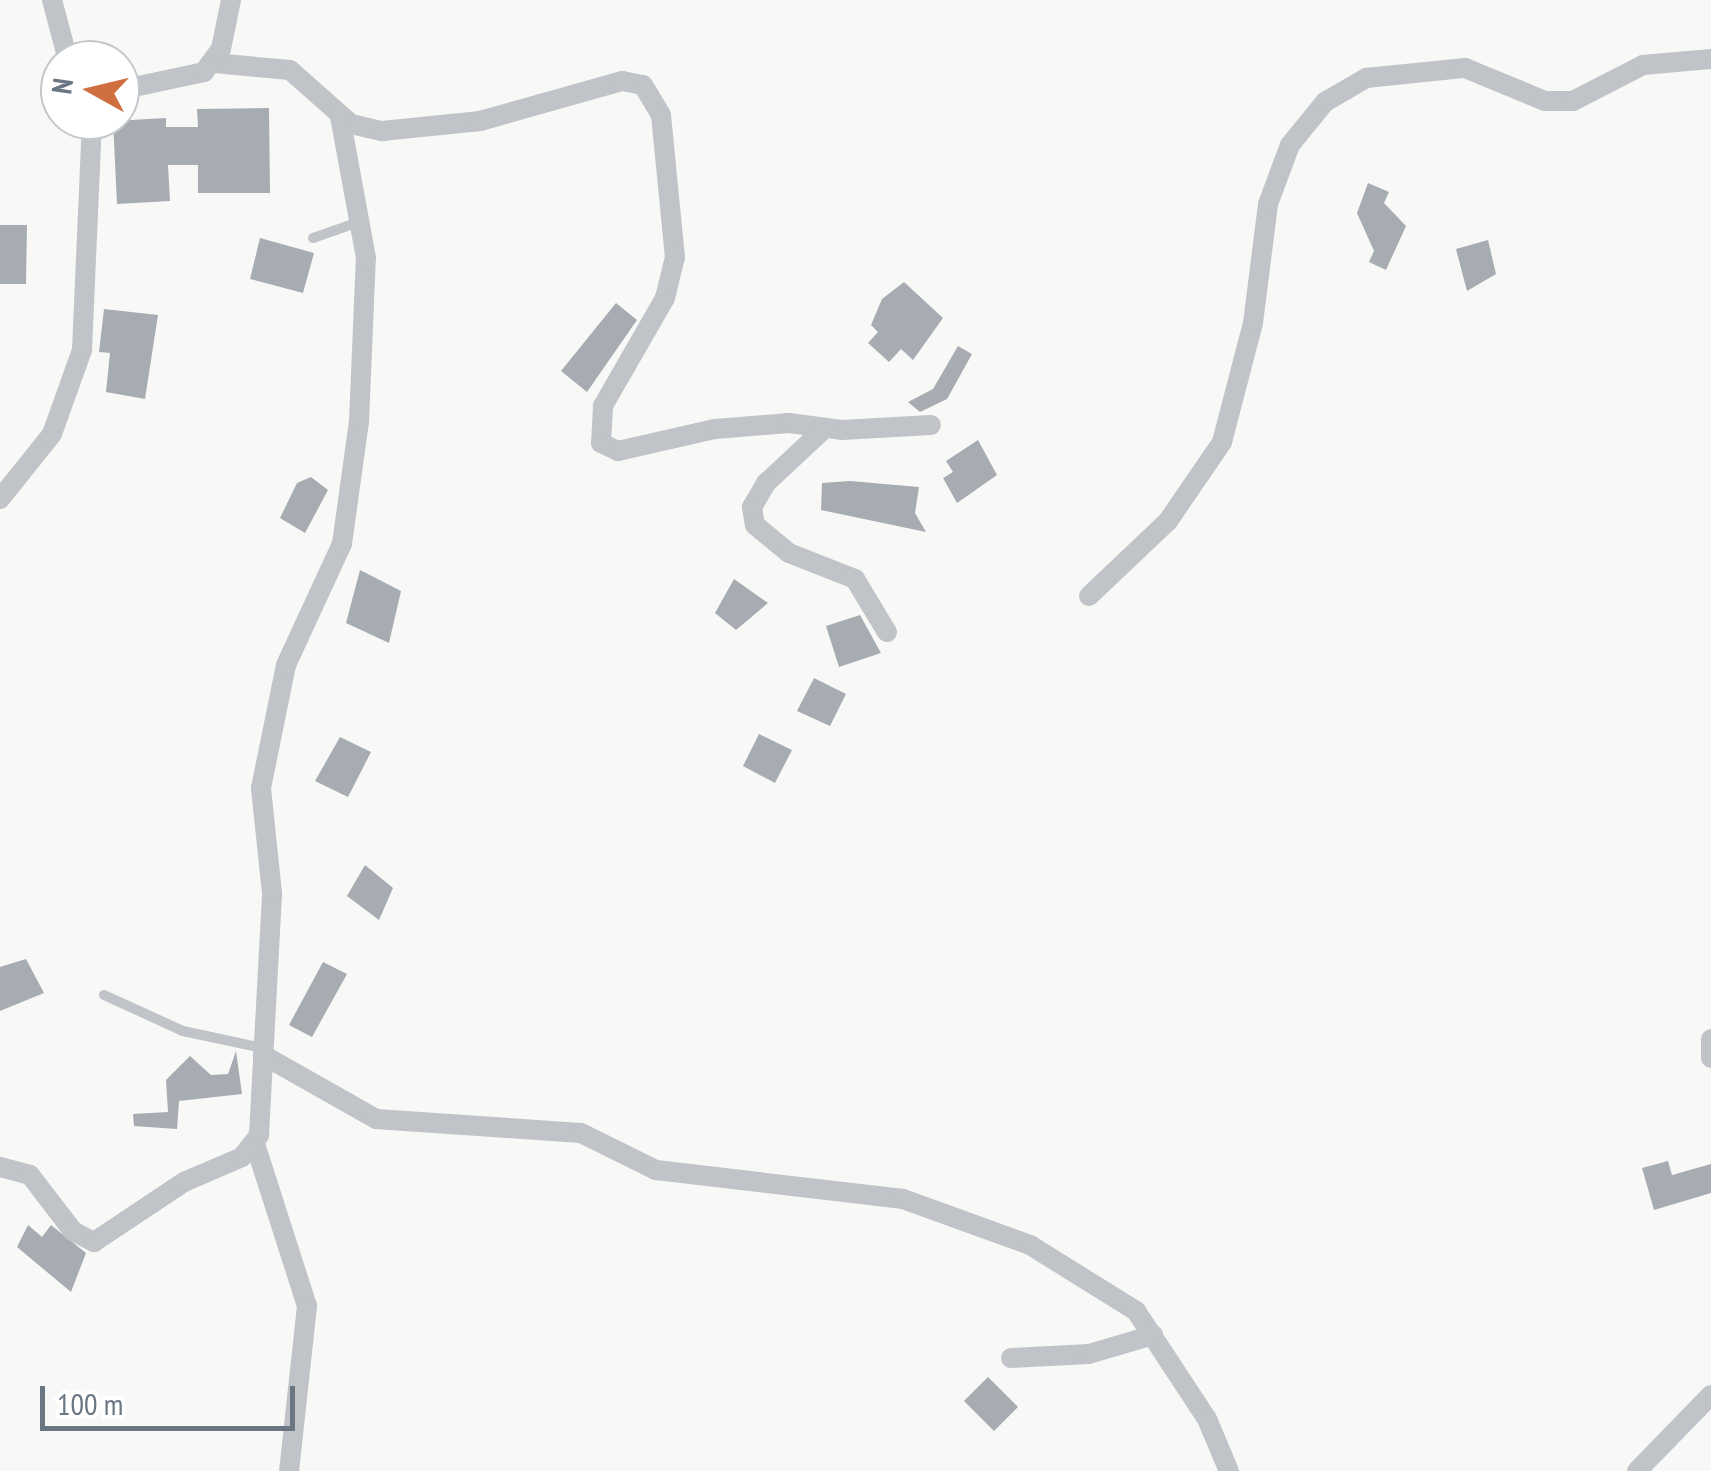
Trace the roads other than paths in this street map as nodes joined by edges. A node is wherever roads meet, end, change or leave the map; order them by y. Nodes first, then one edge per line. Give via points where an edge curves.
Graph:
1 (52, 0) edge
2 (231, 0) edge
3 (63, 40) edge
4 (1711, 60) edge
5 (214, 62) junction
6 (140, 88) edge
7 (340, 116) junction
8 (91, 140) edge
9 (359, 222) junction
10 (314, 238) dead end
11 (931, 426) dead end
12 (824, 429) junction
13 (0, 498) edge
14 (1090, 596) dead end
15 (887, 632) dead end
16 (104, 995) dead end
17 (1711, 1040) edge
18 (263, 1052) junction
19 (1711, 1058) edge
20 (255, 1144) junction
21 (0, 1167) edge
22 (1153, 1335) junction
23 (1011, 1358) dead end
24 (1711, 1395) edge
25 (289, 1471) edge
26 (1229, 1471) edge
27 (1637, 1471) edge

1 - 3 street
2 - 5 street
4 - 14 street via 1643,65 1573,102 1545,101 1465,68 1366,78 1324,102 1290,145 1268,204 1253,324 1222,442 1168,520
5 - 6 street via 186,82
5 - 7 street via 290,70
7 - 9 street
7 - 12 street via 362,129 445,127 609,83 643,85 661,115 675,257 665,298 603,406 601,443 618,451 714,429 789,423
8 - 13 street via 82,350 52,434
9 - 10 lane
9 - 18 street via 366,304 355,468 342,544 286,665 260,788 272,893
11 - 12 street
12 - 15 street via 766,483 752,507 755,525 790,553 854,578
16 - 18 lane via 183,1030
17 - 19 street
18 - 20 street
18 - 22 street via 376,1119 557,1128 656,1170 948,1210 1077,1271 1128,1304
20 - 21 street via 94,1242 73,1231 30,1175
20 - 25 street via 306,1306
22 - 23 street via 1089,1354
22 - 26 street via 1207,1419
24 - 27 street

